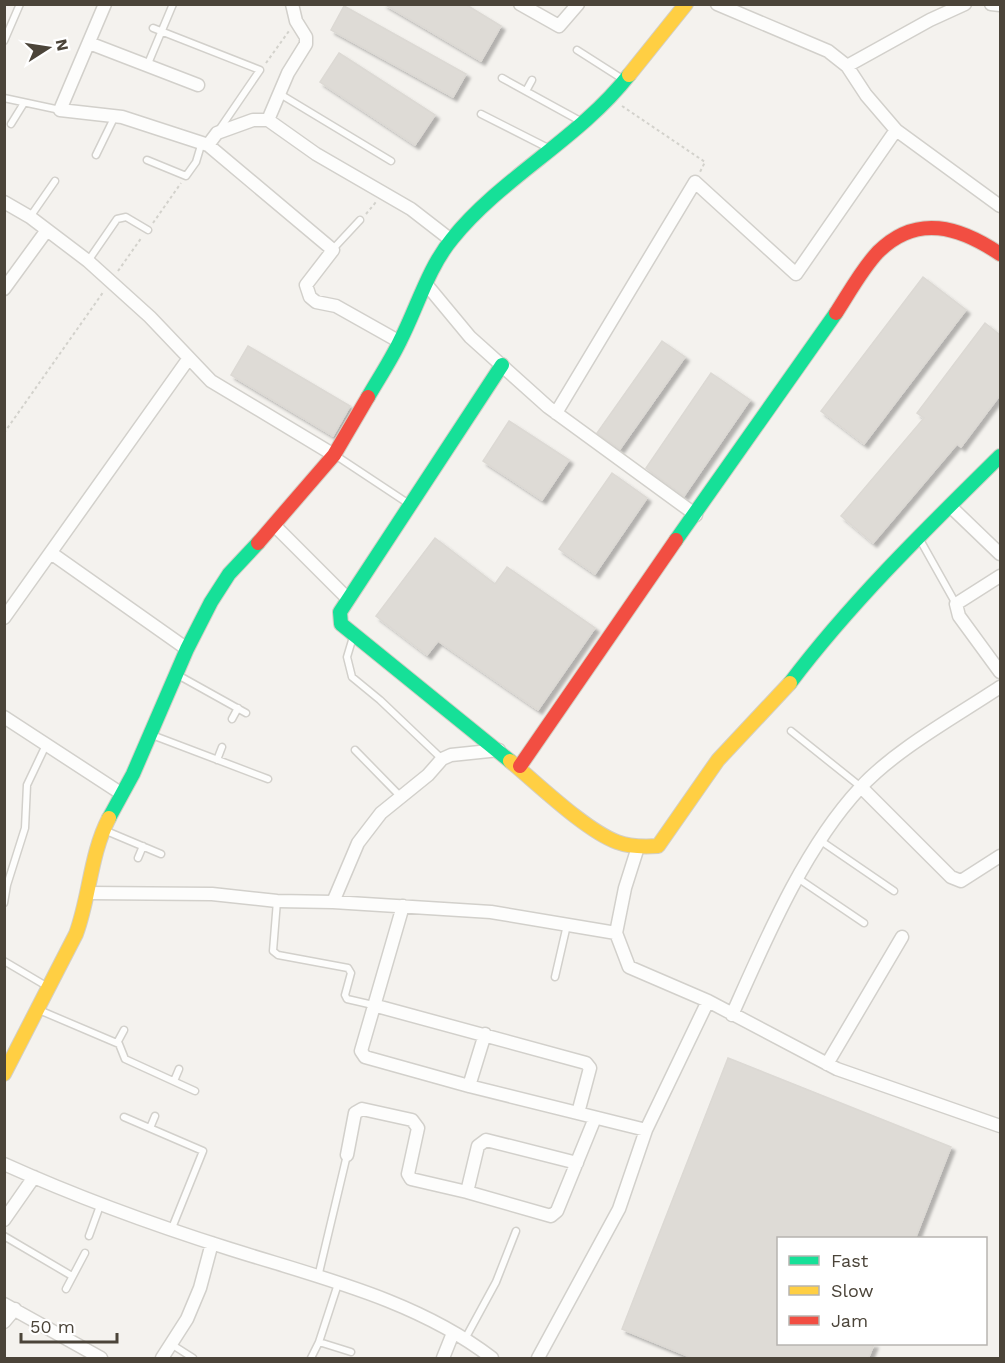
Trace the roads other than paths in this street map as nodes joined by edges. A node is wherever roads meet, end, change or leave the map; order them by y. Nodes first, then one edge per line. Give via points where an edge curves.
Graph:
1 (20, 4) edge
2 (105, 4) edge
3 (173, 4) edge
4 (520, 4) edge
5 (578, 4) edge
6 (717, 4) edge
7 (965, 4) edge
8 (991, 4) edge
9 (290, 5) edge
10 (683, 5) edge
11 (1000, 5) edge
12 (153, 28) dead end
13 (162, 32) junction
14 (4, 41) edge
15 (89, 43) junction
16 (576, 50) dead end
17 (147, 66) junction
18 (847, 66) junction
19 (502, 78) dead end
20 (532, 80) dead end
21 (625, 81) junction
22 (198, 85) dead end
23 (526, 92) junction
24 (280, 94) junction
25 (4, 98) edge
26 (24, 103) junction
27 (60, 110) junction
28 (481, 114) dead end
29 (115, 116) junction
30 (268, 120) junction
31 (585, 123) junction
32 (11, 124) dead end
33 (896, 130) junction
34 (217, 133) junction
35 (205, 143) junction
36 (552, 150) junction
37 (96, 155) dead end
38 (147, 160) dead end
39 (391, 161) dead end
40 (55, 182) dead end
41 (4, 202) edge
42 (1000, 206) edge
43 (30, 217) junction
44 (360, 220) road end
45 (47, 230) junction
46 (148, 230) dead end
47 (451, 240) junction
48 (333, 250) junction
49 (1000, 254) edge
50 (87, 261) junction
51 (426, 284) junction
52 (4, 289) edge
53 (400, 342) junction
54 (189, 358) junction
55 (502, 365) junction
56 (556, 413) junction
57 (334, 455) junction
58 (1000, 456) edge
59 (411, 505) junction
60 (950, 506) junction
61 (696, 515) junction
62 (275, 526) junction
63 (918, 537) junction
64 (51, 553) junction
65 (1000, 554) edge
66 (1000, 576) edge
67 (348, 599) junction
68 (956, 604) junction
69 (4, 618) edge
70 (354, 634) junction
71 (187, 649) junction
72 (1000, 672) edge
73 (176, 674) junction
74 (1000, 687) edge
75 (238, 708) junction
76 (246, 713) dead end
77 (4, 717) edge
78 (232, 719) dead end
79 (791, 731) dead end
80 (151, 735) junction
81 (46, 745) junction
82 (222, 747) dead end
83 (355, 750) dead end
84 (499, 750) junction
85 (442, 759) junction
86 (217, 760) junction
87 (520, 766) junction
88 (268, 779) dead end
89 (861, 787) junction
90 (122, 794) junction
91 (402, 798) junction
92 (103, 830) junction
93 (821, 841) junction
94 (143, 846) junction
95 (638, 848) junction
96 (161, 854) dead end
97 (1000, 856) edge
98 (138, 858) dead end
99 (798, 879) junction
100 (894, 891) dead end
101 (87, 893) junction
102 (277, 901) junction
103 (333, 902) junction
104 (4, 903) edge
105 (403, 906) junction
106 (864, 923) dead end
107 (568, 925) junction
108 (616, 933) junction
109 (902, 937) dead end
110 (4, 962) edge
111 (555, 977) dead end
112 (50, 988) junction
113 (708, 1002) junction
114 (373, 1005) junction
115 (39, 1010) junction
116 (732, 1015) junction
117 (124, 1030) dead end
118 (485, 1034) junction
119 (117, 1043) junction
120 (827, 1064) junction
121 (179, 1069) dead end
122 (4, 1074) edge
123 (174, 1081) junction
124 (469, 1086) junction
125 (195, 1091) dead end
126 (578, 1113) junction
127 (155, 1116) dead end
128 (124, 1118) dead end
129 (595, 1118) junction
130 (1000, 1126) edge
131 (150, 1128) junction
132 (646, 1130) junction
133 (347, 1155) joint
134 (577, 1163) junction
135 (4, 1164) edge
136 (34, 1177) junction
137 (467, 1192) junction
138 (101, 1202) junction
139 (4, 1220) edge
140 (172, 1228) junction
141 (516, 1231) dead end
142 (4, 1236) edge
143 (89, 1236) dead end
144 (212, 1243) junction
145 (85, 1253) dead end
146 (72, 1276) junction
147 (318, 1277) junction
148 (338, 1284) junction
149 (66, 1289) dead end
150 (10, 1306) edge
151 (4, 1322) edge
152 (453, 1333) junction
153 (465, 1340) junction
154 (319, 1342) junction
155 (171, 1344) junction
156 (351, 1352) dead end
157 (101, 1359) edge
158 (162, 1359) edge
159 (193, 1359) edge
160 (311, 1359) edge
161 (443, 1359) edge
162 (492, 1359) edge
163 (538, 1359) edge

1 - 14 lane
2 - 15 street
3 - 13 lane
4 - 5 street via 559,26
6 - 18 street via 828,51
7 - 18 street
8 - 11 street
9 - 24 street via 303,26 306,44
10 - 21 street
12 - 13 lane
13 - 17 lane
13 - 34 lane via 260,70
15 - 17 street
15 - 27 street
16 - 21 lane
17 - 22 street
18 - 33 street
19 - 23 lane
20 - 23 lane
21 - 31 street
23 - 31 lane
24 - 30 street
24 - 39 lane
25 - 26 lane
26 - 27 lane
26 - 32 lane
27 - 29 street
28 - 36 lane
29 - 35 street
29 - 37 lane
30 - 34 street via 254,120
30 - 47 street via 316,154 411,209
31 - 36 street
33 - 42 street
33 - 56 street via 796,274 695,182
34 - 35 street
35 - 38 lane via 186,176
35 - 48 street
36 - 47 street
40 - 43 lane
41 - 43 street
43 - 45 street
44 - 48 lane
45 - 50 street
45 - 52 street
46 - 50 lane via 126,217 117,219
47 - 51 street
48 - 53 street via 306,285 310,297 336,306
49 - 61 street via 980,239 953,227 914,229 878,252
50 - 54 street
51 - 53 street
51 - 55 street via 470,337
53 - 57 street
54 - 57 street via 211,381
54 - 64 street
55 - 56 street
55 - 59 street
56 - 61 street
57 - 59 lane
57 - 62 street
58 - 60 street
59 - 67 street
60 - 63 street
60 - 65 street
61 - 87 street via 624,612
62 - 67 street
62 - 71 street via 229,574
63 - 68 lane
63 - 95 street via 821,642 783,693 718,760 658,846
64 - 69 street
64 - 71 street
66 - 68 street
67 - 70 street via 340,612 341,624
68 - 72 street via 959,616
70 - 84 street
70 - 85 lane via 347,657 352,677
71 - 73 street
73 - 75 lane
73 - 80 street
74 - 89 street via 896,758
75 - 76 lane
75 - 78 lane
77 - 81 street
79 - 89 lane
80 - 86 lane
80 - 90 street
81 - 90 street
81 - 104 lane via 27,785 25,828
82 - 86 lane
83 - 91 lane
84 - 85 street via 451,754
84 - 87 street
85 - 91 street
86 - 88 lane
87 - 95 street via 590,826 616,842
89 - 93 street
89 - 97 street via 951,877 961,881
90 - 92 street
91 - 103 street via 381,813 358,843
92 - 94 lane
92 - 101 street
93 - 99 street
93 - 100 lane
94 - 96 lane
94 - 98 lane
95 - 108 street
99 - 106 lane
99 - 116 street
101 - 102 street via 201,894
101 - 112 street via 76,934
102 - 103 street
102 - 114 lane via 273,951 348,968 351,973 347,999
103 - 105 street
105 - 107 street via 491,912
105 - 114 street
107 - 108 street
107 - 111 lane
108 - 113 street via 629,967
109 - 120 street
110 - 112 lane
112 - 115 street
113 - 116 street
113 - 132 street
114 - 118 street
114 - 124 street via 361,1051 365,1057
115 - 119 lane
115 - 122 street
116 - 120 street
117 - 119 lane
118 - 124 street
118 - 126 street via 586,1064 590,1068
119 - 123 lane via 125,1059
120 - 130 street
121 - 123 lane
123 - 125 lane
124 - 126 street
126 - 129 street
127 - 131 lane
128 - 131 lane
129 - 132 street
129 - 134 street
131 - 140 lane via 203,1151
132 - 163 street via 619,1209
133 - 137 street via 355,1113 362,1110 412,1120 418,1128 408,1174 411,1179
133 - 147 lane
134 - 137 street via 557,1211 551,1216
134 - 137 street via 486,1140 478,1146
135 - 136 street
136 - 138 street
136 - 139 street
138 - 140 street
138 - 143 lane
140 - 144 street
141 - 153 lane via 496,1282
142 - 146 lane
144 - 147 street
144 - 155 street via 200,1288
145 - 146 lane
146 - 149 lane
147 - 148 street
148 - 152 street via 423,1316
148 - 154 lane
150 - 151 street
150 - 157 street
152 - 153 street
152 - 161 street
153 - 162 street
154 - 156 lane
154 - 160 lane
155 - 158 street
155 - 159 lane

